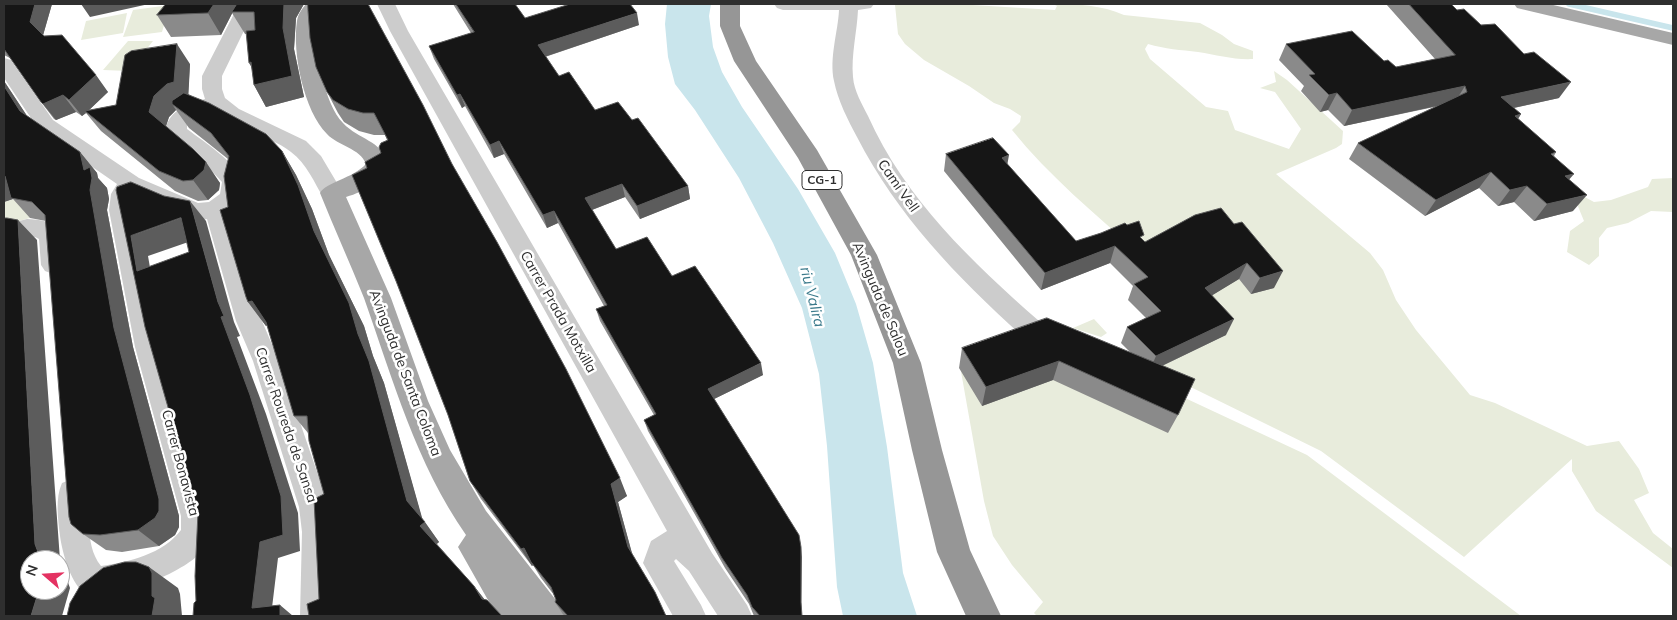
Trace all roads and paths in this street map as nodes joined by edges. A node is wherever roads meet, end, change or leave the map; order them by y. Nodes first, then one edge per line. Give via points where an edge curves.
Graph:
1 (248, 4) edge
2 (316, 4) edge
3 (386, 4) edge
4 (730, 4) edge
5 (783, 4) edge
6 (860, 4) edge
7 (1524, 4) edge
8 (1673, 39) edge
9 (4, 64) edge
10 (217, 102) junction
11 (131, 183) junction
12 (335, 201) junction
13 (216, 209) junction
14 (4, 234) edge
15 (55, 294) edge
16 (1030, 328) edge
17 (439, 461) junction
18 (70, 469) edge
19 (195, 534) junction
20 (701, 563) junction
21 (197, 570) edge
22 (316, 616) edge
23 (516, 616) edge
24 (546, 616) edge
25 (690, 616) edge
26 (736, 616) edge
27 (984, 616) edge

1 - 10 street via 212,76 211,86
2 - 12 main road via 307,22 308,48 314,88 326,119 341,135 371,150 378,164 342,201
3 - 20 street, Carrer Prada Motxilla
4 - 27 highway, Avinguda de Salou / CG-1 via 730,26 745,61 809,156 864,256 907,363 954,552
5 - 6 street
6 - 16 street, Camí Vell via 843,78 874,153 923,221 957,261
7 - 8 main road
9 - 11 street via 46,126
10 - 12 street, Avinguda de Santa Coloma via 300,147
10 - 13 street via 190,112 176,125 176,131 217,163 232,181 231,196
11 - 13 street via 194,211
11 - 19 street, Carrer Bonavista via 122,194 120,210 148,347 196,516
12 - 17 main road, Avinguda de Santa Coloma via 376,294
13 - 22 street, Carrer Roureda de Sansa via 249,321 266,361 314,507 317,532
14 - 15 street via 38,227 50,235
17 - 23 main road via 460,519
17 - 24 main road, Avinguda de Santa Coloma via 477,525
18 - 19 street, Carrer Bonavista via 76,548 90,595 116,579 171,558
19 - 21 street
20 - 25 street via 684,546 672,544 662,551 658,564
20 - 26 street, Carrer Prada Motxilla

